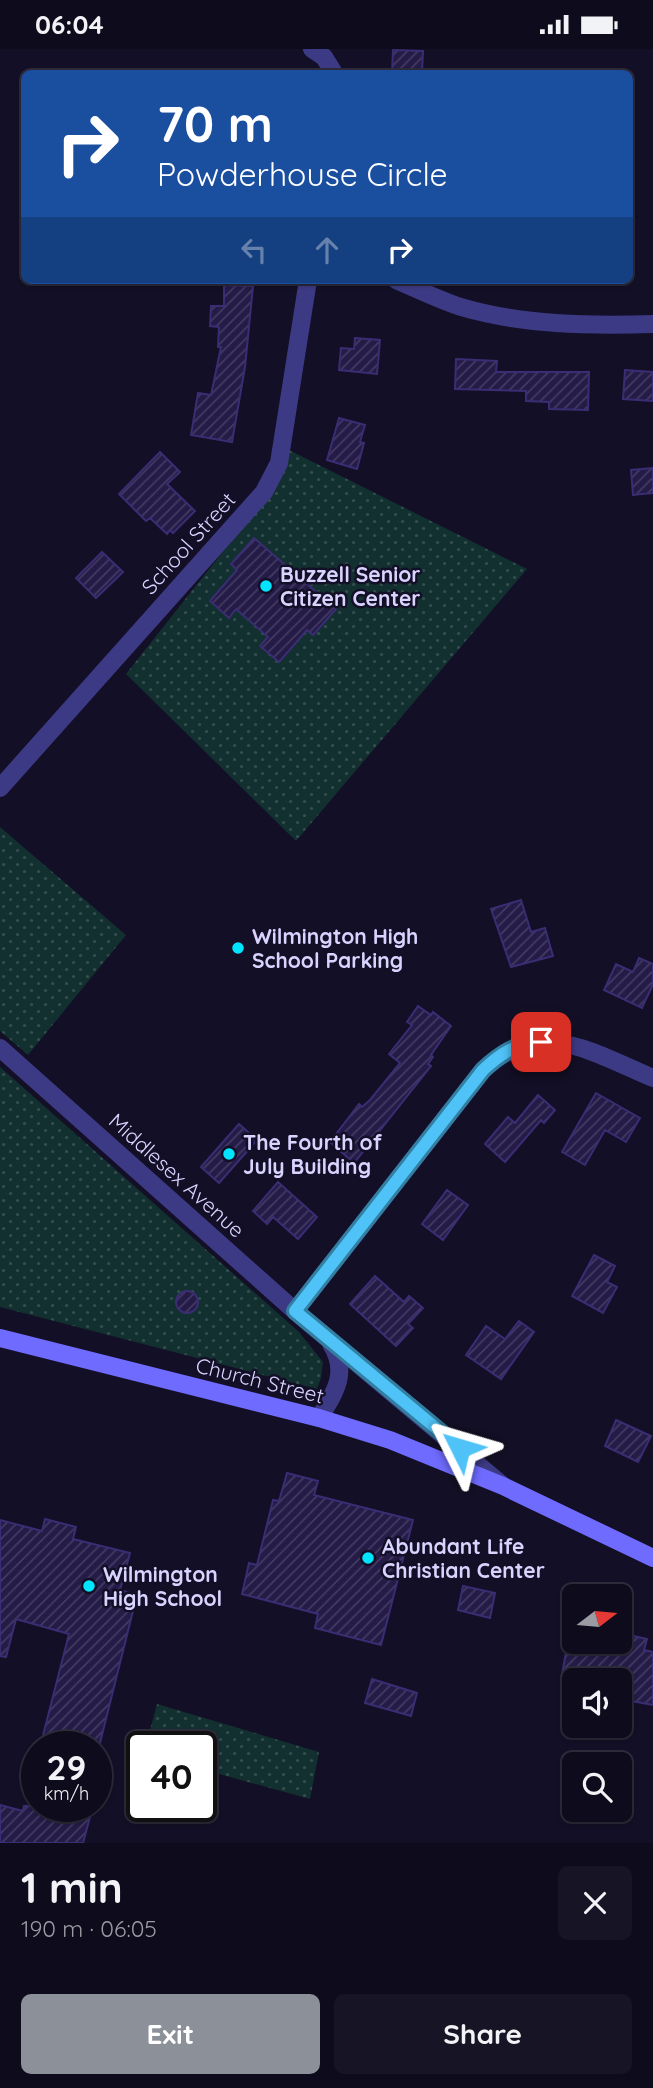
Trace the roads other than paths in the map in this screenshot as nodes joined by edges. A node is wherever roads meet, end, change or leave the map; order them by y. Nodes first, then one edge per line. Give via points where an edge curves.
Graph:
1 (312, 49) edge
2 (332, 70) edge
3 (307, 284) edge
4 (406, 284) edge
5 (653, 324) edge
6 (0, 788) edge
7 (0, 1048) edge
8 (653, 1078) edge
9 (295, 1311) junction
10 (325, 1335) junction
11 (0, 1338) edge
12 (319, 1418) junction
13 (503, 1486) junction
14 (653, 1559) edge

1 - 2 street
3 - 6 street, School Street via 274,477
4 - 5 street via 459,306 503,317
7 - 9 street, Middlesex Avenue
8 - 9 street via 561,1043 529,1043 502,1053 483,1070
9 - 10 street, Middlesex Avenue
10 - 12 street, Middlesex Avenue via 339,1361 340,1377
10 - 13 street, Middlesex Avenue
11 - 12 main road, Church Street
12 - 13 main road, Church Street via 390,1440
13 - 14 main road, Middlesex Avenue

